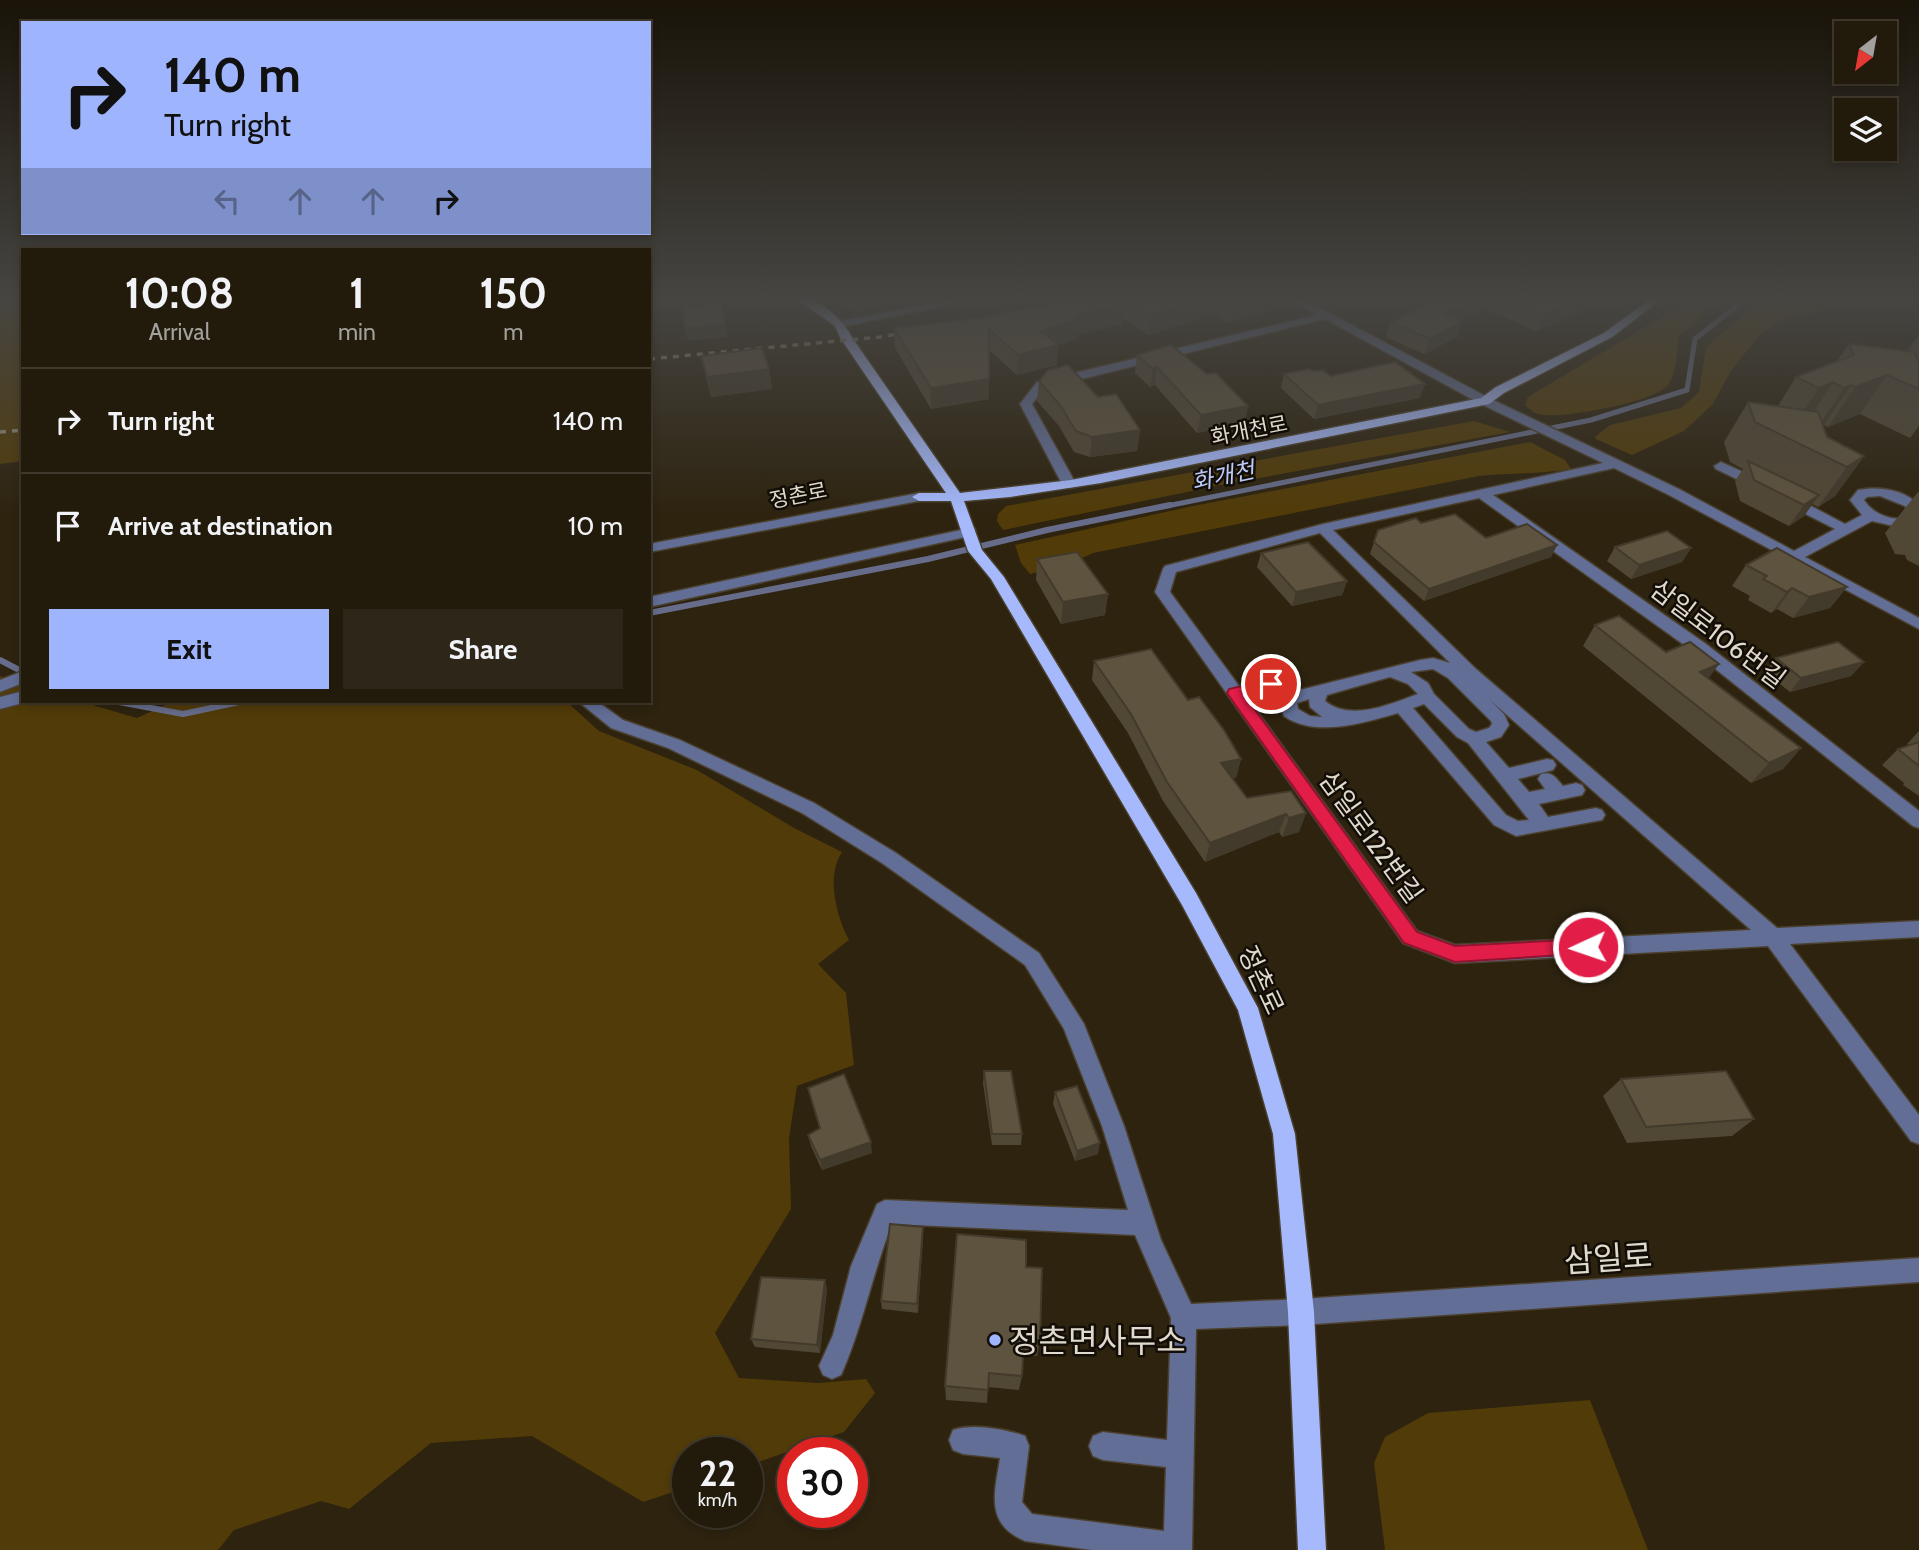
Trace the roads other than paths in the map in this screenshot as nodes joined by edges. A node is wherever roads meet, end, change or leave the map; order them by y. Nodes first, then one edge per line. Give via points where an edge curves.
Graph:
1 (868, 370) edge
2 (1101, 370) edge
3 (1427, 370) edge
4 (1539, 370) edge
5 (1485, 401) junction
6 (1615, 464) junction
7 (1721, 466) dead end
8 (1069, 484) junction
9 (1481, 494) junction
10 (919, 497) joint
11 (957, 499) junction
12 (1872, 515) junction
13 (1918, 519) edge
14 (1323, 528) junction
15 (1845, 529) junction
16 (972, 541) junction
17 (651, 548) edge
18 (1794, 557) junction
19 (651, 602) edge
20 (1919, 624) edge
21 (1417, 674) junction
22 (21, 679) edge
23 (1320, 691) junction
24 (1235, 693) junction
25 (8, 694) edge
26 (1427, 697) junction
27 (588, 703) edge
28 (1289, 705) junction
29 (1402, 706) junction
30 (1343, 718) junction
31 (1474, 739) junction
32 (1505, 776) junction
33 (1525, 800) junction
34 (1576, 804) junction
35 (1919, 821) edge
36 (1535, 826) junction
37 (1919, 929) edge
38 (1774, 938) junction
39 (1919, 1133) edge
40 (1144, 1223) junction
41 (1919, 1270) edge
42 (1301, 1312) junction
43 (1184, 1317) junction
44 (832, 1366) dead end
45 (963, 1440) dead end
46 (1103, 1446) dead end
47 (1179, 1455) junction
48 (1178, 1549) edge
49 (1312, 1550) edge

1 - 11 main road, 정촌로
2 - 8 street via 1041,385 1026,404
3 - 5 street
4 - 5 main road, 화개천로
5 - 6 street
5 - 8 main road, 화개천로
6 - 9 street
6 - 18 street
7 - 15 street
8 - 11 main road, 화개천로
9 - 14 street
9 - 35 street, 삼일로106번길 via 1700,648
10 - 11 main road, 정촌로
10 - 17 street, 정촌로
11 - 16 main road, 정촌로
12 - 13 street via 1899,523
12 - 13 street via 1857,500 1858,490 1904,496 1917,510
12 - 15 street
14 - 24 street, 삼일로122번길 via 1170,569 1162,592
14 - 38 street via 1470,673
15 - 18 street
16 - 19 street
16 - 42 main road, 정촌로 via 1189,899 1248,1008 1284,1134
18 - 20 street
21 - 23 street via 1392,672
21 - 26 street
21 - 31 street via 1428,663 1443,665 1498,718 1501,725 1495,733
22 - 25 street
23 - 28 street via 1295,696
23 - 30 street via 1316,703
24 - 28 street via 1271,684
24 - 38 street, 삼일로122번길 via 1410,937 1455,954
26 - 29 street
26 - 31 street
27 - 40 street via 617,723 674,744 808,808 889,858 1032,959 1073,1024
28 - 30 street via 1290,712 1304,723 1321,725
29 - 30 street
29 - 36 street via 1500,820 1516,830
31 - 32 street
32 - 33 street
32 - 34 street via 1538,768
33 - 34 street
33 - 36 street via 1539,817
34 - 36 street
37 - 38 street, 삼일로122번길
38 - 39 street
40 - 43 street
40 - 44 street via 885,1212
41 - 42 street, 삼일로
42 - 43 street, 삼일로
42 - 49 main road, 정촌로
43 - 47 street
45 - 48 street via 1015,1446 1007,1507 1025,1527
46 - 47 street
47 - 48 street

